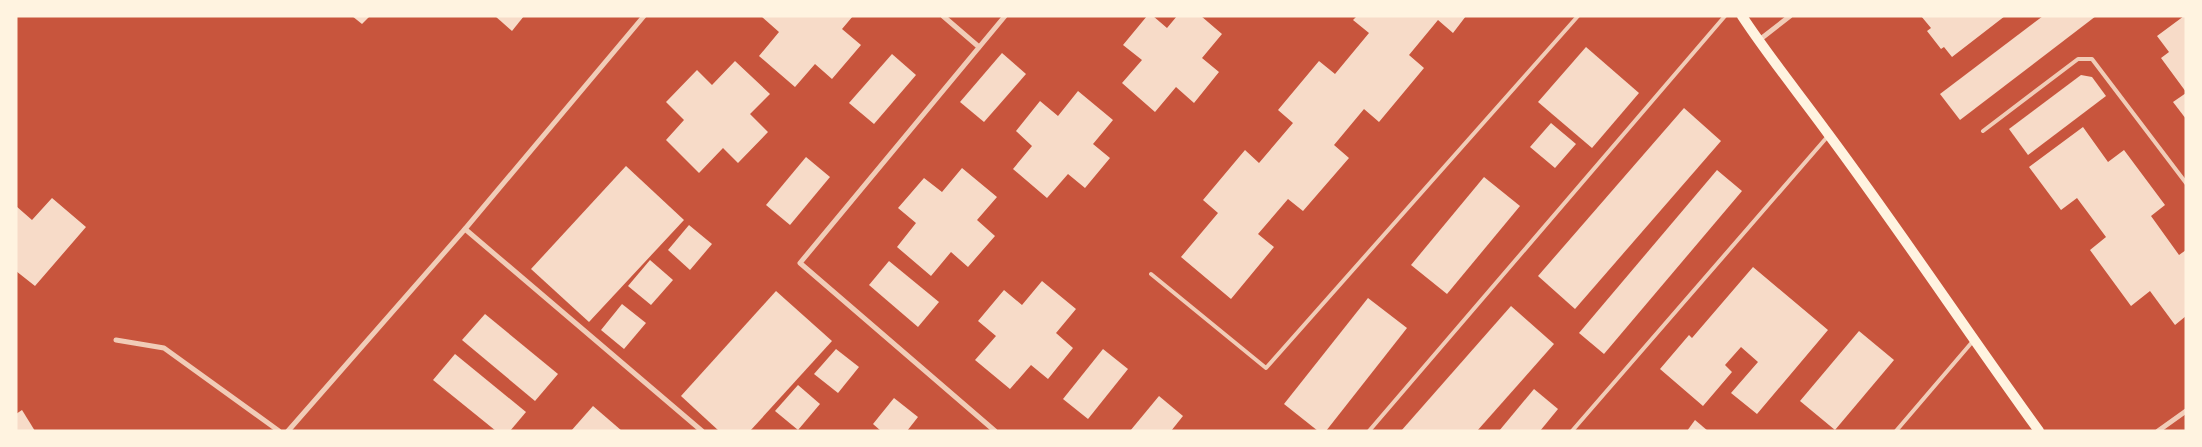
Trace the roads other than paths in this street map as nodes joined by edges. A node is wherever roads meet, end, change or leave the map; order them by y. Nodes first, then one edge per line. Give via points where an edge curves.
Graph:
1 (644, 16) edge
2 (943, 16) edge
3 (1005, 16) edge
4 (1578, 16) edge
5 (1726, 16) edge
6 (1742, 16) edge
7 (1790, 16) edge
8 (1758, 41) junction
9 (978, 47) junction
10 (1983, 131) dead end
11 (1830, 135) junction
12 (2186, 183) edge
13 (465, 230) junction
14 (1151, 274) dead end
15 (116, 340) dead end
16 (1974, 341) junction
17 (2186, 411) edge
18 (279, 431) edge
19 (288, 431) edge
20 (702, 431) edge
21 (995, 431) edge
22 (1369, 431) edge
23 (1572, 431) edge
24 (1896, 431) edge
25 (2039, 431) edge
26 (2158, 431) edge

1 - 13 street
2 - 9 street
3 - 9 street
4 - 14 lane via 1266,368
5 - 22 lane
6 - 8 main road
7 - 8 street
8 - 11 main road
9 - 21 street via 800,263
10 - 12 lane via 2078,59 2092,58
11 - 16 main road
11 - 23 lane
13 - 19 street
13 - 20 street
15 - 18 street via 164,348
16 - 24 lane
16 - 25 main road
17 - 26 street

